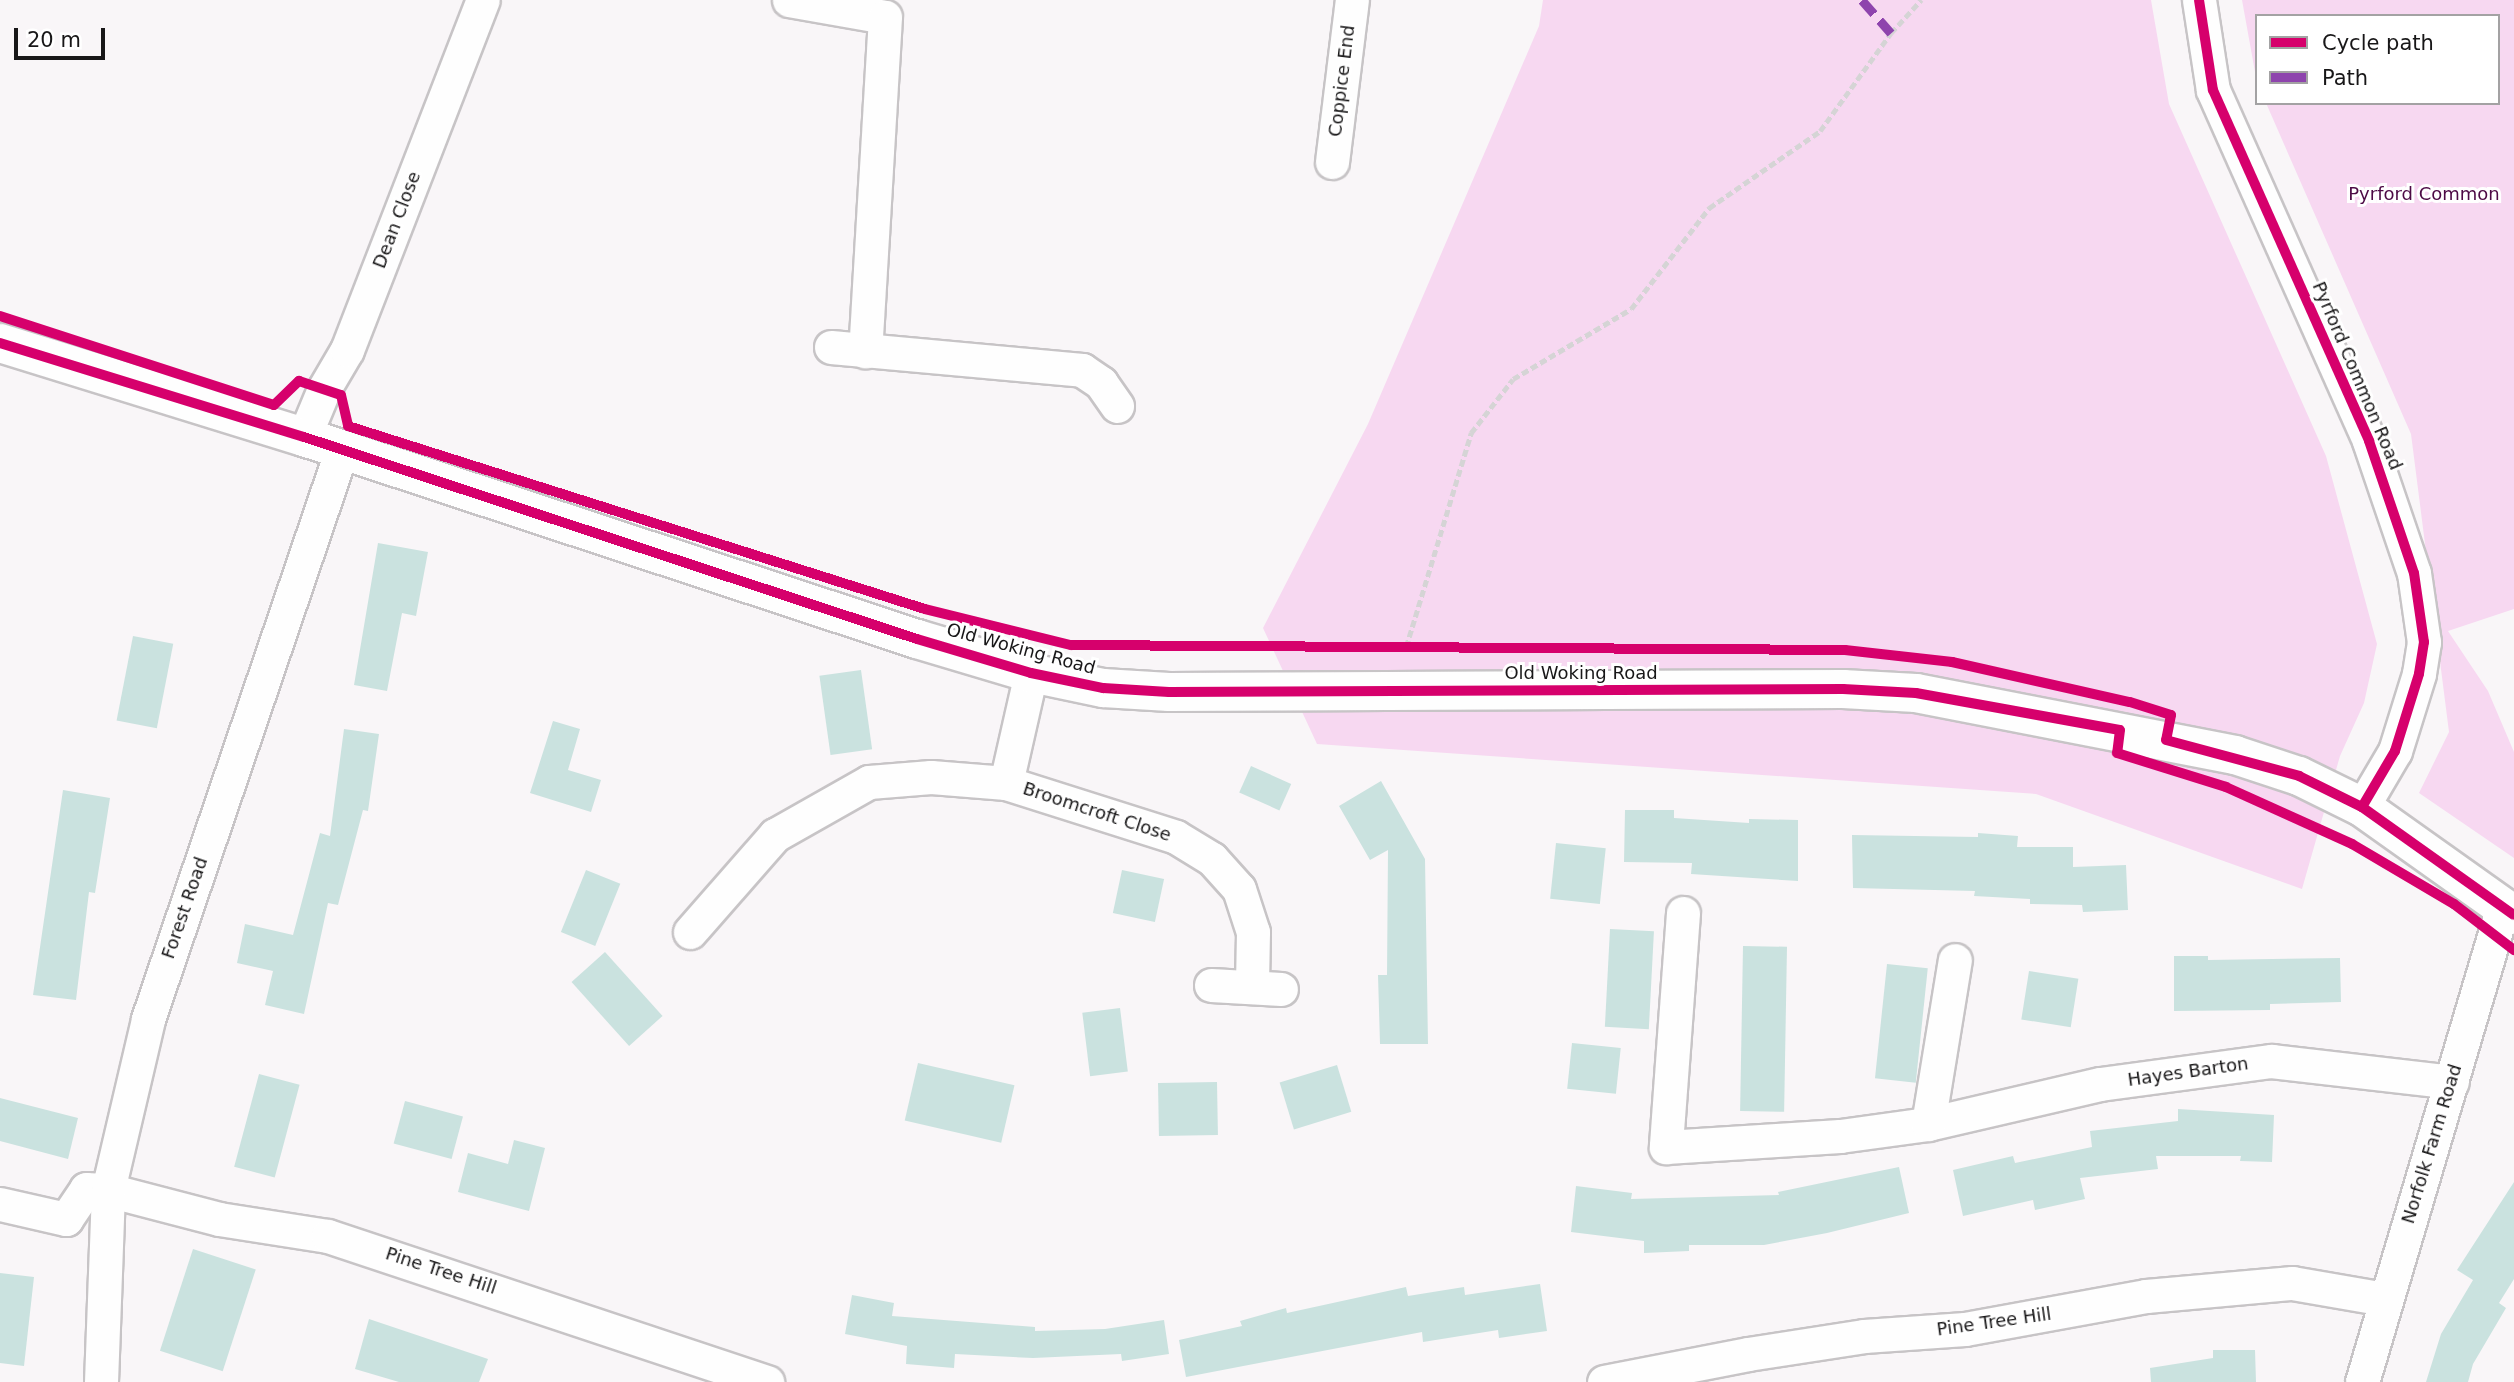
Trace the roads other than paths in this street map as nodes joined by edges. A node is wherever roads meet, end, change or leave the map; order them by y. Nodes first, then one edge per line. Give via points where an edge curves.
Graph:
1 (483, 0) edge
2 (789, 0) edge
3 (1352, 0) edge
4 (2199, 0) edge
5 (888, 9) edge
6 (1332, 162) dead end
7 (0, 343) edge
8 (831, 347) dead end
9 (864, 351) junction
10 (1117, 406) dead end
11 (304, 437) junction
12 (342, 449) junction
13 (1031, 673) junction
14 (1006, 783) junction
15 (2362, 807) junction
16 (2508, 911) edge
17 (1683, 913) dead end
18 (690, 932) dead end
19 (1955, 960) dead end
20 (1211, 985) dead end
21 (2452, 1082) junction
22 (1928, 1124) junction
23 (108, 1190) junction
24 (0, 1204) edge
25 (2385, 1300) junction
26 (101, 1382) edge
27 (767, 1382) edge
28 (1604, 1382) edge
29 (2362, 1382) edge

1 - 11 street, Dean Close via 347,350
2 - 5 street
3 - 6 street, Coppice End
4 - 15 street, Pyrford Common Road via 2213,90 2369,441 2414,573 2424,642 2419,674 2395,751
5 - 9 street
7 - 11 main road, Old Woking Road
8 - 9 street
9 - 10 street via 1082,370 1101,383
11 - 12 main road, Old Woking Road
12 - 13 main road, Old Woking Road
12 - 23 street, Forest Road via 148,1019
13 - 14 street
13 - 15 main road, Old Woking Road via 1104,688 1169,692 1843,689 1916,693 2235,755 2300,776
14 - 18 street, Broomcroft Close via 931,777 869,782 775,835
14 - 20 street, Broomcroft Close via 1176,837 1212,859 1238,889 1267,987
15 - 16 main road, Old Woking Road
16 - 21 street, Norfolk Farm Road
17 - 22 street, Hayes Barton via 1666,1147 1840,1136
19 - 22 street
21 - 22 street, Hayes Barton via 2271,1061 2100,1084
21 - 25 street, Norfolk Farm Road
23 - 24 street via 86,1189 66,1219
23 - 26 street, Forest Road
23 - 27 street, Pine Tree Hill via 219,1219 340,1239
25 - 28 street, Pine Tree Hill via 2292,1283 2146,1296 1965,1329 1864,1336 1748,1354
25 - 29 street, Norfolk Farm Road

